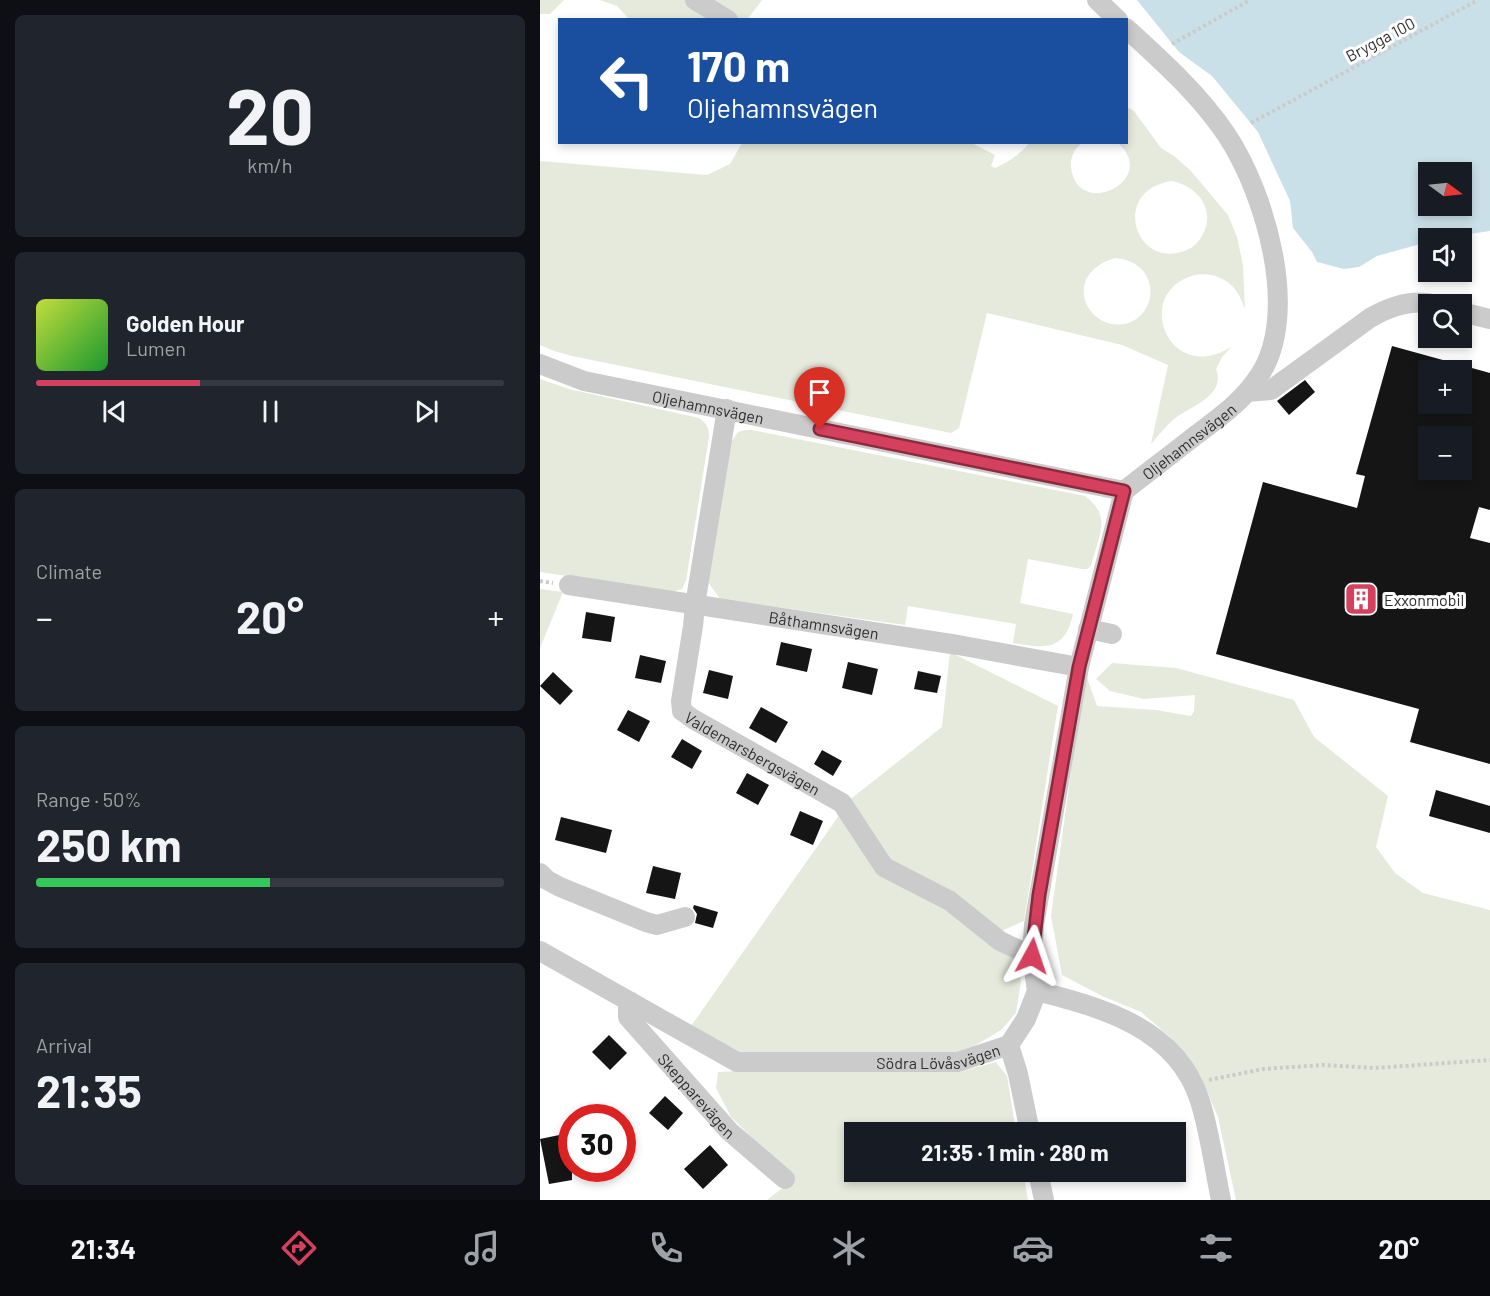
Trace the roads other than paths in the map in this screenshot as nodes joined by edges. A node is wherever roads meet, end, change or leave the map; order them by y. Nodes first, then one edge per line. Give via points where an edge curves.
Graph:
1 (696, 0) edge
2 (1097, 0) edge
3 (725, 18) edge
4 (1116, 18) edge
5 (1128, 30) edge
6 (1418, 303) edge
7 (1472, 315) edge
8 (1490, 319) edge
9 (540, 364) edge
10 (1247, 392) junction
11 (727, 409) junction
12 (1124, 491) junction
13 (569, 585) dead end
14 (695, 605) junction
15 (1088, 629) junction
16 (1112, 634) dead end
17 (1079, 667) junction
18 (540, 873) edge
19 (685, 917) dead end
20 (540, 951) edge
21 (1032, 956) junction
22 (1037, 991) junction
23 (631, 1002) junction
24 (1009, 1045) junction
25 (1028, 1122) edge
26 (785, 1179) dead end
27 (1040, 1182) edge
28 (1044, 1200) edge
29 (1221, 1200) edge

1 - 3 street
2 - 4 street
5 - 10 street, Oljehamnsvägen via 1196,97 1226,134 1260,209 1270,242 1278,316 1270,355
6 - 10 street via 1383,310 1271,390
7 - 8 street
9 - 11 street, Oljehamnsvägen via 584,381
10 - 12 street, Oljehamnsvägen
11 - 12 street, Oljehamnsvägen
11 - 14 street, Valdemarsbergsvägen
12 - 15 street, Södra Lövåsvägen
13 - 14 street, Båthamnsvägen
14 - 17 street, Båthamnsvägen
14 - 21 street, Valdemarsbergsvägen via 682,711 842,803 884,867 950,901 1000,941
15 - 16 street
15 - 17 street, Södra Lövåsvägen
17 - 21 street, Södra Lövåsvägen
18 - 19 street via 547,880 646,922 657,925
20 - 23 street, Södra Lövåsvägen
21 - 22 street, Södra Lövåsvägen
22 - 24 street, Södra Lövåsvägen via 1026,1019
22 - 29 street via 1095,1006 1151,1035 1183,1065 1205,1120
23 - 24 street, Södra Lövåsvägen via 737,1062 958,1062
23 - 26 street, Skepparevägen via 628,1017 729,1131
24 - 25 street
27 - 28 street

